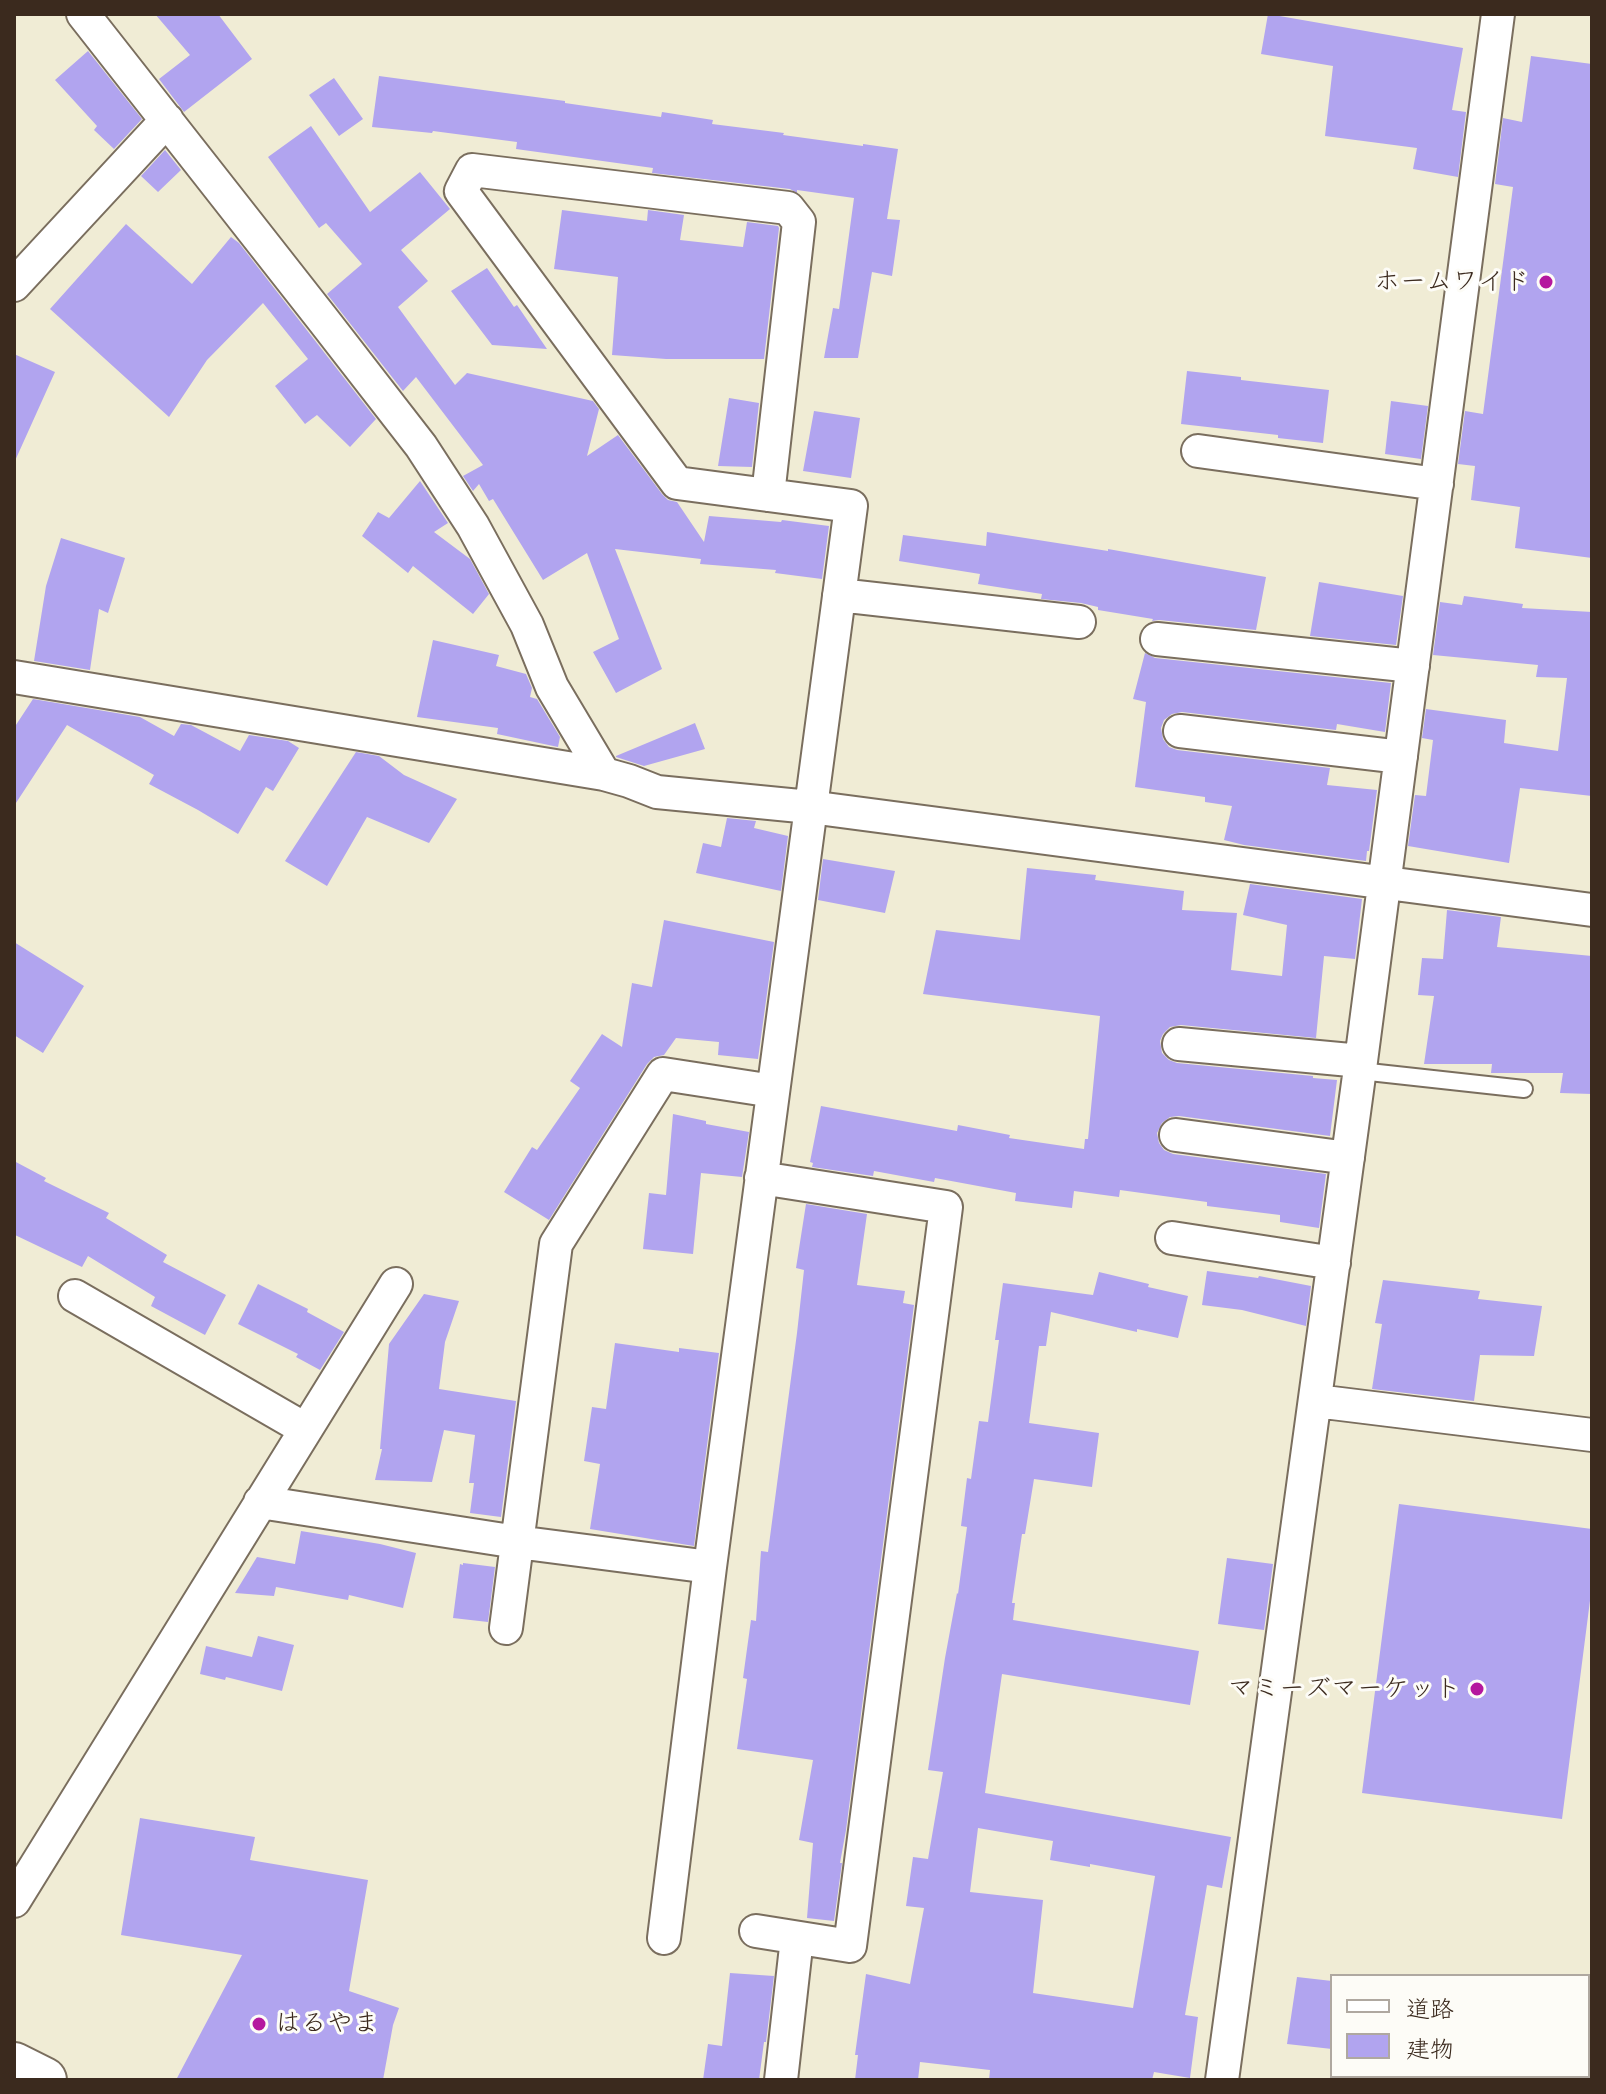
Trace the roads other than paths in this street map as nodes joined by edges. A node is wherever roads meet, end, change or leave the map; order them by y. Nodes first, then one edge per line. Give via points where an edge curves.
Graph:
1 (83, 14) edge
2 (1498, 14) edge
3 (167, 120) junction
4 (14, 285) edge
5 (1198, 451) dead end
6 (1437, 484) junction
7 (768, 495) junction
8 (839, 595) junction
9 (1079, 622) dead end
10 (1157, 639) dead end
11 (1413, 666) junction
12 (14, 677) edge
13 (1180, 731) dead end
14 (1401, 757) junction
15 (604, 774) junction
16 (810, 807) junction
17 (1384, 883) junction
18 (1592, 910) edge
19 (1179, 1044) dead end
20 (1361, 1066) junction
21 (1524, 1089) dead end
22 (773, 1091) junction
23 (1176, 1135) dead end
24 (1348, 1158) junction
25 (761, 1178) junction
26 (1172, 1238) dead end
27 (1334, 1263) junction
28 (396, 1284) dead end
29 (75, 1296) dead end
30 (1316, 1401) junction
31 (305, 1429) junction
32 (1592, 1435) edge
33 (260, 1502) junction
34 (517, 1542) junction
35 (710, 1567) junction
36 (506, 1628) dead end
37 (14, 1901) edge
38 (756, 1931) dead end
39 (664, 1938) dead end
40 (797, 1938) junction
41 (14, 2065) edge
42 (44, 2080) edge
43 (781, 2080) edge
44 (1222, 2080) edge

1 - 3 street
2 - 6 street
3 - 4 street
3 - 15 street via 421,446 473,526 527,625 552,687
5 - 6 street
6 - 11 street
7 - 7 street via 677,483 461,191 472,170 788,208 799,222
7 - 8 street via 851,506
8 - 9 street
8 - 16 street
10 - 11 street
11 - 14 street
12 - 15 street
13 - 14 street
14 - 17 street
15 - 16 street via 657,792
16 - 17 street
16 - 22 street
17 - 18 street
17 - 20 street
19 - 20 street
20 - 21 lane
20 - 24 street
22 - 25 street
22 - 34 street via 663,1074 556,1244
23 - 24 street
24 - 27 street
25 - 35 street
25 - 40 street via 946,1207 850,1946
26 - 27 street
27 - 30 street
28 - 31 street
29 - 31 street
30 - 32 street
30 - 44 street
31 - 33 street
33 - 34 street
33 - 37 street
34 - 35 street
34 - 36 street
35 - 39 street
38 - 40 street
40 - 43 street
41 - 42 highway

